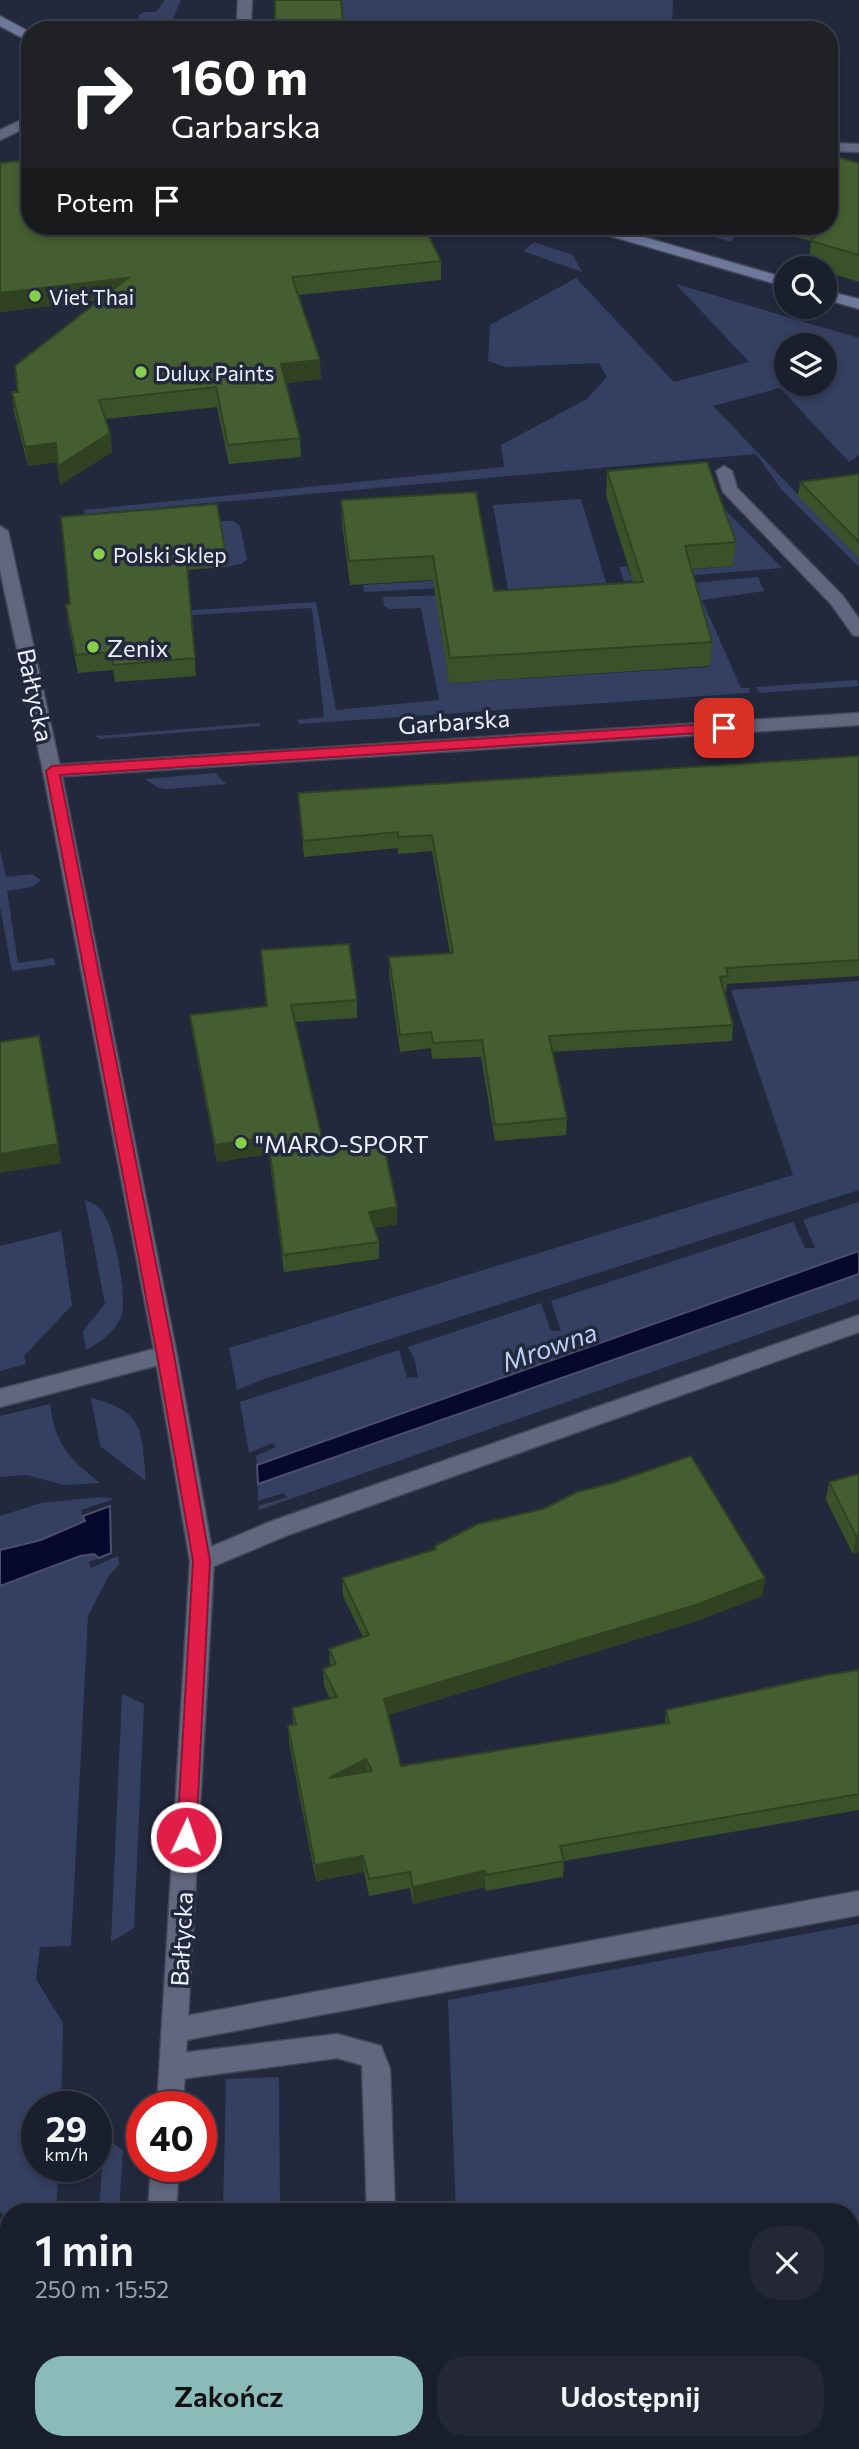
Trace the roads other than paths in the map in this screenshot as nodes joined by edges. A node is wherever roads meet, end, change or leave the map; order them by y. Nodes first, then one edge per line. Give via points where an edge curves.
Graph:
1 (245, 0) edge
2 (0, 20) edge
3 (244, 21) edge
4 (21, 33) edge
5 (21, 125) edge
6 (0, 136) edge
7 (838, 147) edge
8 (859, 148) edge
9 (637, 235) edge
10 (774, 279) edge
11 (837, 298) edge
12 (859, 304) edge
13 (724, 471) dead end
14 (0, 531) edge
15 (859, 631) edge
16 (859, 719) edge
17 (52, 771) junction
18 (859, 1323) edge
19 (166, 1355) junction
20 (0, 1398) edge
21 (201, 1561) junction
22 (859, 1903) edge
23 (176, 2030) junction
24 (173, 2067) junction
25 (171, 2091) edge
26 (164, 2182) edge
27 (163, 2203) edge
28 (381, 2203) edge

1 - 3 street
2 - 4 main road
5 - 6 street
7 - 8 street
9 - 10 main road
11 - 12 main road
13 - 15 street via 729,489 837,600
14 - 17 street, Bałtycka
16 - 17 street, Garbarska
17 - 19 street, Bałtycka
18 - 21 street via 280,1528
19 - 20 street
19 - 21 street, Bałtycka
21 - 23 street, Bałtycka
22 - 23 street
23 - 24 street, Bałtycka
24 - 25 street, Bałtycka
24 - 28 street via 337,2046 372,2055 377,2069
26 - 27 street

